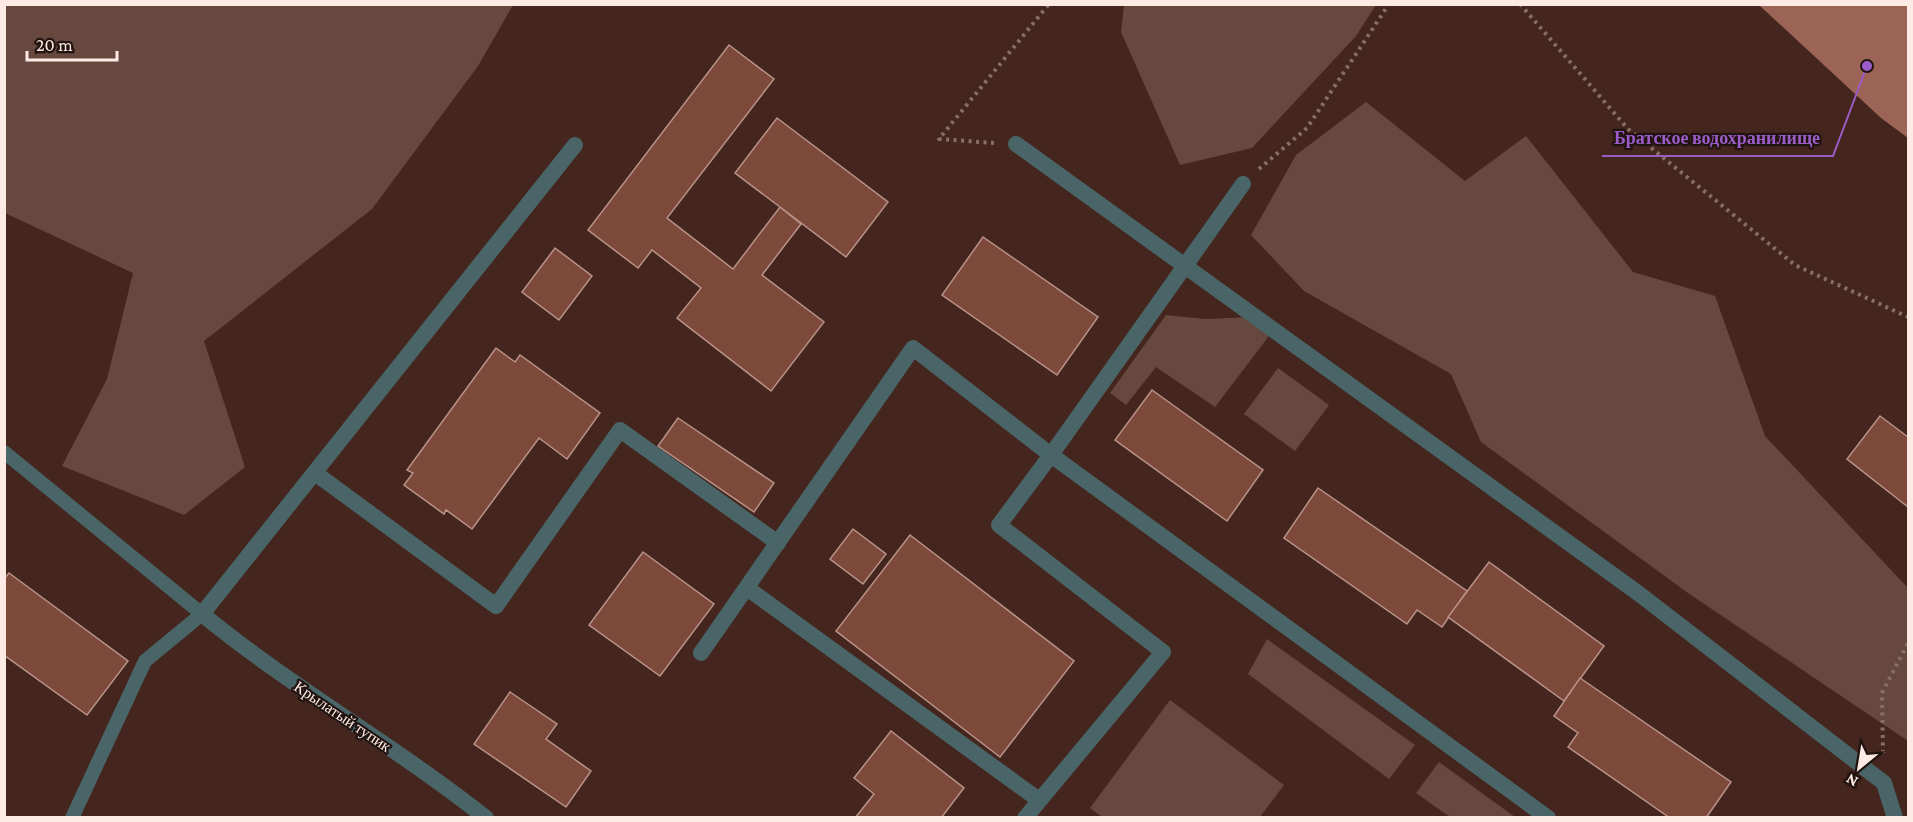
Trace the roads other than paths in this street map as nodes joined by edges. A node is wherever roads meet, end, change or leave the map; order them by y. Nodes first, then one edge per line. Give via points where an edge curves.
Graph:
1 (1016, 144) road end
2 (575, 146) dead end
3 (1243, 184) road end
4 (1184, 263) junction
5 (4, 452) edge
6 (1051, 455) junction
7 (315, 472) junction
8 (778, 543) junction
9 (747, 588) junction
10 (202, 614) junction
11 (701, 653) dead end
12 (1039, 800) junction
13 (72, 818) edge
14 (486, 818) edge
15 (1025, 818) edge
16 (1548, 818) edge
17 (1895, 818) edge

1 - 4 street
2 - 7 street
3 - 4 street
4 - 6 street
4 - 17 street via 1638,593 1884,783
5 - 10 lane
6 - 8 street via 913,348
6 - 12 street via 999,525 1163,652
6 - 16 street
7 - 8 street via 496,606 620,430
7 - 10 street
8 - 9 street
9 - 11 street
9 - 12 street
10 - 13 lane via 145,661
10 - 14 street, Крылатый тупик via 252,655 438,779
12 - 15 street

